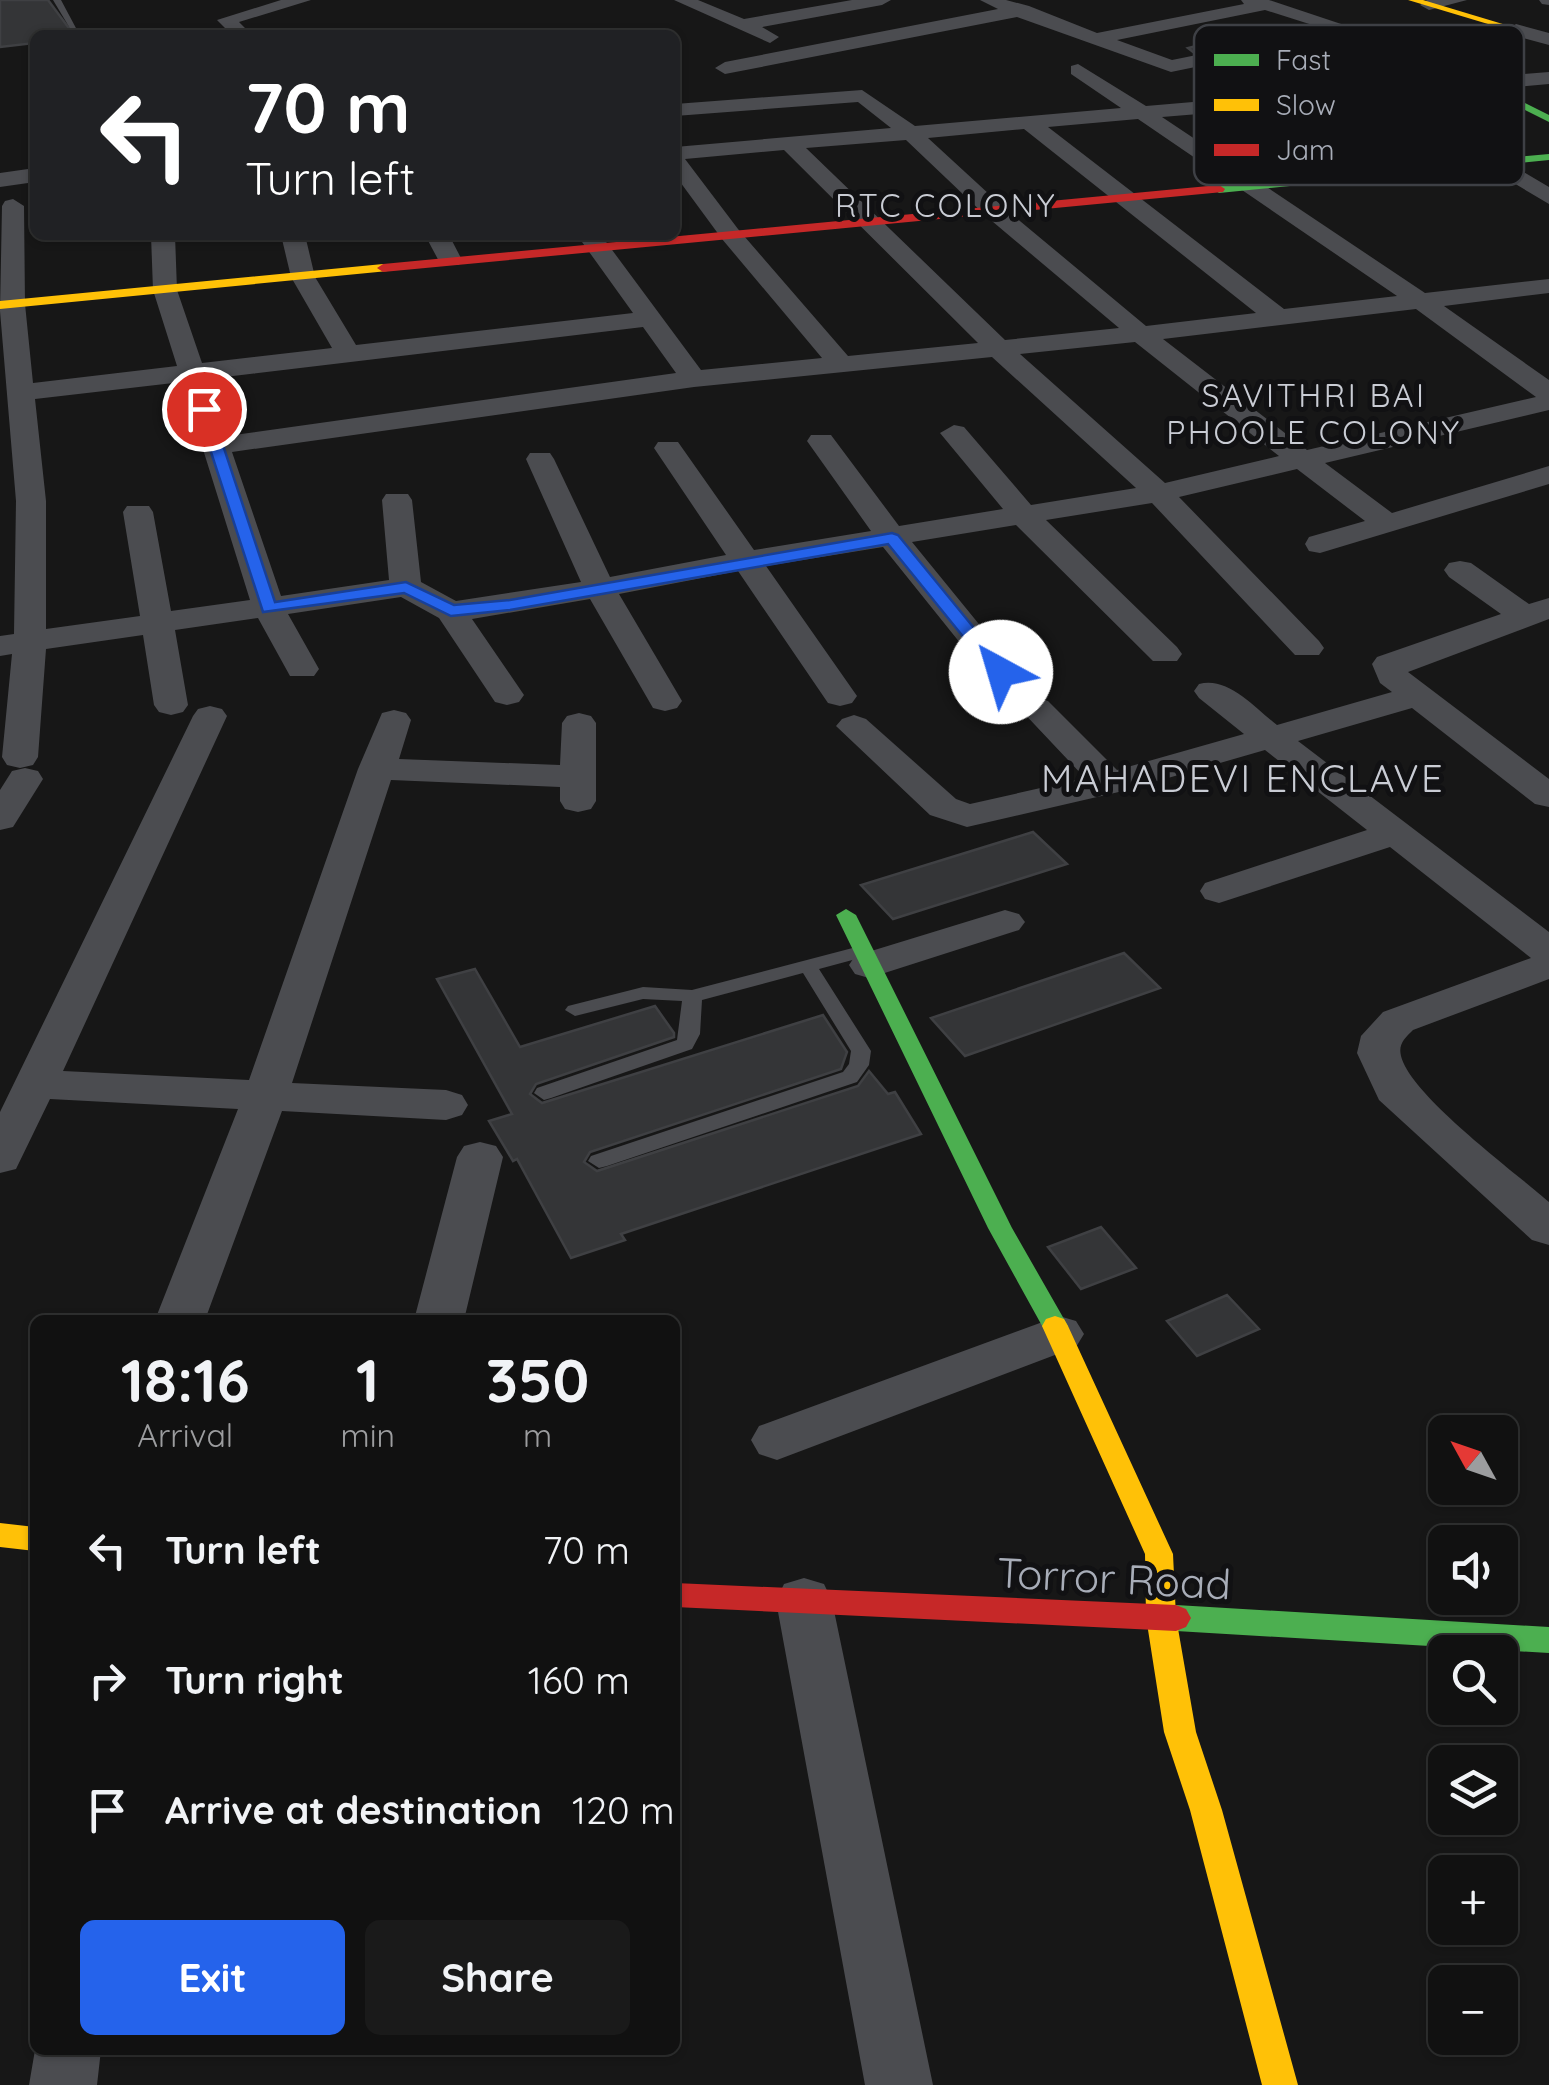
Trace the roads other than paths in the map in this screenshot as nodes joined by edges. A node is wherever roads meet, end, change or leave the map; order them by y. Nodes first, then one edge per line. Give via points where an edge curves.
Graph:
1 (302, 0) edge
2 (683, 0) edge
3 (882, 0) edge
4 (990, 0) edge
5 (1458, 0) edge
6 (59, 2) edge
7 (854, 2) edge
8 (1258, 2) edge
9 (1421, 2) edge
10 (73, 3) dead end
11 (1055, 4) dead end
12 (1020, 11) junction
13 (960, 24) junction
14 (743, 25) junction
15 (1328, 25) edge
16 (1499, 25) edge
17 (74, 28) dead end
18 (237, 30) edge
19 (1524, 32) edge
20 (993, 37) dead end
21 (1097, 39) junction
22 (1549, 39) edge
23 (806, 53) junction
24 (1194, 61) edge
25 (725, 68) dead end
26 (1078, 70) dead end
27 (841, 78) dead end
28 (1549, 78) edge
29 (1524, 79) edge
30 (862, 96) junction
31 (1524, 105) edge
32 (1194, 107) edge
33 (680, 110) edge
34 (1140, 112) junction
35 (1549, 119) edge
36 (1028, 122) junction
37 (911, 134) junction
38 (789, 144) junction
39 (1194, 147) edge
40 (680, 156) edge
41 (1549, 157) edge
42 (1524, 159) edge
43 (680, 164) edge
44 (30, 176) edge
45 (0, 180) edge
46 (1524, 181) edge
47 (1263, 185) edge
48 (1253, 186) junction
49 (1549, 197) edge
50 (1129, 198) junction
51 (13, 206) dead end
52 (994, 211) junction
53 (872, 221) junction
54 (730, 234) junction
55 (680, 237) edge
56 (163, 240) edge
57 (294, 240) edge
58 (440, 240) edge
59 (593, 241) edge
60 (450, 260) junction
61 (303, 277) junction
62 (1549, 286) edge
63 (165, 290) junction
64 (1420, 300) junction
65 (6, 304) edge
66 (1279, 318) junction
67 (648, 320) junction
68 (1140, 334) junction
69 (997, 347) junction
70 (348, 355) junction
71 (841, 364) junction
72 (193, 372) junction
73 (694, 379) junction
74 (20, 393) junction
75 (1549, 393) edge
76 (1549, 402) edge
77 (954, 433) dead end
78 (820, 440) dead end
79 (215, 446) junction
80 (668, 448) dead end
81 (540, 459) dead end
82 (1304, 462) junction
83 (1549, 475) edge
84 (1159, 493) junction
85 (397, 500) dead end
86 (15, 503) edge
87 (138, 512) dead end
88 (1024, 516) junction
89 (1387, 522) junction
90 (892, 538) junction
91 (1320, 544) dead end
92 (748, 560) junction
93 (1460, 570) dead end
94 (599, 586) junction
95 (406, 587) junction
96 (269, 608) junction
97 (451, 610) junction
98 (1536, 612) edge
99 (155, 623) junction
100 (15, 643) edge
101 (1307, 648) dead end
102 (1165, 654) dead end
103 (302, 669) dead end
104 (1001, 672) dead end
105 (1210, 692) dead end
106 (506, 696) dead end
107 (1417, 696) junction
108 (665, 701) dead end
109 (171, 705) dead end
110 (1036, 708) dead end
111 (210, 716) dead end
112 (394, 720) dead end
113 (579, 724) dead end
114 (1270, 740) junction
115 (376, 769) junction
116 (1110, 782) junction
117 (1548, 796) edge
118 (0, 818) edge
119 (1396, 834) junction
120 (1220, 890) dead end
121 (846, 915) dead end
122 (1006, 922) dead end
123 (1549, 952) edge
124 (866, 958) junction
125 (807, 964) junction
126 (1549, 965) edge
127 (692, 996) junction
128 (574, 1010) dead end
129 (34, 1084) junction
130 (544, 1093) dead end
131 (266, 1094) junction
132 (446, 1105) dead end
133 (480, 1156) dead end
134 (0, 1158) edge
135 (599, 1161) dead end
136 (1549, 1228) edge
137 (182, 1315) edge
138 (440, 1315) edge
139 (1060, 1334) junction
140 (777, 1440) dead end
141 (0, 1535) edge
142 (30, 1538) edge
143 (680, 1595) edge
144 (804, 1601) junction
145 (1161, 1617) junction
146 (1549, 1640) edge
147 (67, 2055) edge
148 (63, 2085) edge
149 (899, 2085) edge
150 (1280, 2085) edge

1 - 18 street via 226,20
2 - 14 street
3 - 7 street
4 - 12 street
5 - 9 street
6 - 10 lane
6 - 17 lane
7 - 14 street
8 - 15 street
8 - 21 street
9 - 16 street
11 - 12 street
12 - 13 street
12 - 21 street
13 - 20 street
13 - 23 street
14 - 23 street
19 - 22 street
21 - 24 street via 1170,66
23 - 25 street
26 - 34 street
27 - 30 street
28 - 29 street
30 - 33 street
30 - 37 street
31 - 35 street
32 - 34 street
34 - 36 street
34 - 39 street
36 - 37 street
36 - 50 street
37 - 38 street
37 - 52 street
38 - 40 street
38 - 53 street
41 - 42 street
43 - 54 street
44 - 45 street
46 - 49 street
47 - 48 street
48 - 50 street
48 - 64 street
50 - 52 street
50 - 66 street
51 - 65 street
52 - 53 street
52 - 68 street
53 - 54 street
53 - 69 street
54 - 55 street
54 - 71 street
56 - 63 street
57 - 61 street
58 - 60 street
59 - 60 street
59 - 67 street
60 - 61 street
61 - 63 street
61 - 70 street
62 - 64 street
63 - 65 street
63 - 72 street
64 - 66 street
64 - 75 street
65 - 74 street
66 - 68 street
67 - 70 street
67 - 73 street
68 - 69 street
68 - 82 street
69 - 71 street
69 - 84 street
70 - 72 street
71 - 73 street
72 - 74 street
72 - 79 street
73 - 79 street
74 - 86 street
76 - 82 street
77 - 88 street
78 - 90 street
79 - 96 street
80 - 92 street
81 - 94 street
82 - 84 street
82 - 89 street
83 - 89 street
84 - 88 street
84 - 101 street
85 - 95 street
86 - 100 street
87 - 99 street
88 - 90 street
88 - 102 street
89 - 91 street
90 - 92 street
90 - 104 street
92 - 94 street
92 - 116 street via 847,711 953,813 982,814
93 - 98 street
94 - 97 street
94 - 108 street
95 - 96 street
95 - 97 street
96 - 99 street
96 - 103 street
97 - 106 street
98 - 107 street via 1388,664 1392,676
99 - 100 street
99 - 109 street
100 - 118 street via 22,768
105 - 114 street
107 - 114 street
107 - 117 street
110 - 116 street
111 - 129 street
112 - 115 street
113 - 115 street via 578,789
114 - 116 street
114 - 119 street
115 - 131 street
119 - 120 street
119 - 123 street
121 - 124 street
122 - 124 street
124 - 125 lane
124 - 139 street
125 - 127 lane
125 - 135 lane via 861,1051 850,1076
126 - 136 street via 1398,1020 1382,1036 1378,1053 1394,1090
127 - 128 lane via 644,993
127 - 130 lane via 684,1044
129 - 131 street
129 - 134 street
131 - 132 street
131 - 137 street
133 - 138 street
139 - 140 street
139 - 145 street via 1159,1554
141 - 142 street
143 - 144 street, Torror Road
144 - 145 street, Torror Road
144 - 149 street
145 - 146 street, Torror Road
145 - 150 street via 1180,1732
147 - 148 street

